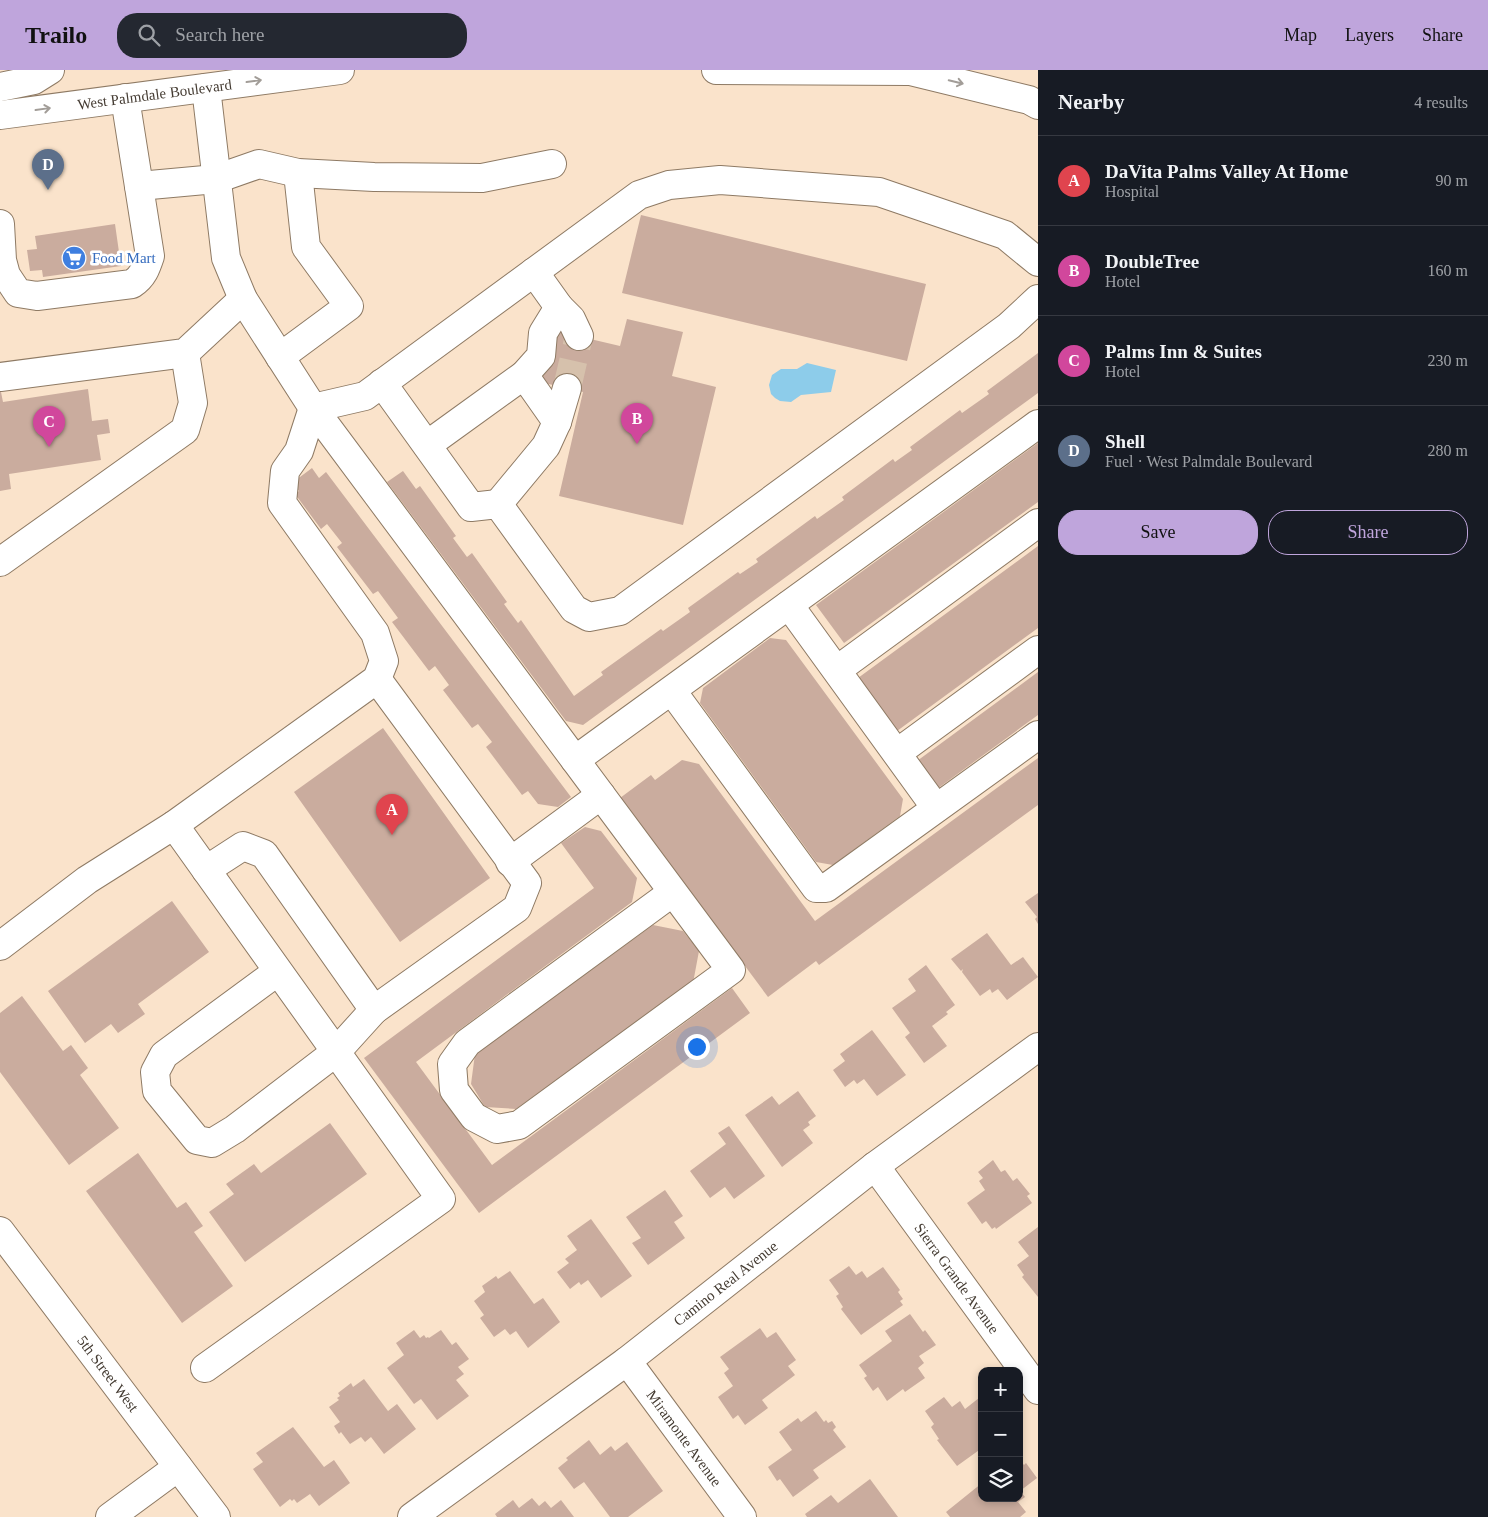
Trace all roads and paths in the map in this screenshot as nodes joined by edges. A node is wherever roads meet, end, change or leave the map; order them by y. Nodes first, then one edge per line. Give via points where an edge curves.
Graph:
1 (50, 70) edge
2 (340, 70) edge
3 (716, 70) edge
4 (204, 79) edge
5 (0, 87) edge
6 (125, 98) junction
7 (1038, 105) edge
8 (0, 115) edge
9 (552, 164) dead end
10 (298, 172) junction
11 (216, 178) junction
12 (138, 186) junction
13 (0, 224) edge
14 (1038, 262) edge
15 (534, 272) junction
16 (242, 299) junction
17 (1038, 299) edge
18 (558, 307) junction
19 (579, 336) tunnel mouth
20 (185, 353) junction
21 (280, 357) junction
22 (524, 375) junction
23 (0, 377) edge
24 (382, 383) junction
25 (567, 388) tunnel mouth
26 (313, 408) junction
27 (557, 422) junction
28 (1038, 424) edge
29 (427, 445) junction
30 (498, 504) junction
31 (1038, 523) edge
32 (0, 562) edge
33 (789, 605) junction
34 (1038, 650) edge
35 (836, 670) junction
36 (377, 679) junction
37 (672, 690) junction
38 (1038, 734) edge
39 (897, 753) junction
40 (575, 760) junction
41 (601, 796) junction
42 (936, 808) junction
43 (174, 825) junction
44 (510, 862) junction
45 (206, 870) junction
46 (673, 892) junction
47 (0, 946) edge
48 (277, 972) junction
49 (374, 1010) junction
50 (1038, 1047) edge
51 (336, 1052) junction
52 (875, 1166) junction
53 (0, 1231) edge
54 (627, 1360) junction
55 (205, 1368) dead end
56 (1038, 1390) edge
57 (178, 1467) junction
58 (110, 1517) edge
59 (216, 1517) edge
60 (412, 1517) edge
61 (742, 1517) edge

1 - 5 main road via 34,80
4 -> 2 main road, West Palmdale Boulevard
3 -> 7 main road via 910,71
4 - 6 main road, West Palmdale Boulevard
4 - 11 main road
8 -> 6 main road, West Palmdale Boulevard
6 - 12 main road
9 - 10 main road via 482,178 374,177
10 - 11 main road via 259,164
10 - 21 main road via 306,247 349,306
11 - 12 main road
11 - 16 main road via 226,258
12 - 13 main road via 150,256 146,270 132,284 37,296 18,293 6,275 2,260
14 - 15 main road via 1005,235 879,192 720,180 669,185 639,195
15 - 18 main road
15 - 24 main road
16 - 20 main road
16 - 21 main road
17 - 30 main road via 1009,326 620,611 589,617 574,609
18 - 19 main road via 571,319
18 - 22 main road via 543,333 541,356
20 - 23 main road
20 - 32 main road via 193,403 185,430
21 - 26 main road
22 - 27 main road
22 - 29 main road
24 - 26 main road via 365,396
24 - 29 main road
25 - 27 main road
26 - 36 main road via 299,451 285,471 282,503 375,633 384,661
26 - 40 main road
27 - 30 main road via 546,446
28 - 33 main road
29 - 30 main road via 471,507
31 - 35 main road
33 - 35 main road
33 - 37 main road
34 - 39 main road
35 - 39 main road
36 - 43 main road
36 - 44 main road
37 - 40 main road
37 - 42 main road via 816,888 826,888
38 - 42 main road
39 - 42 main road
40 - 41 main road
41 - 44 main road
41 - 46 main road
43 - 45 main road
43 - 47 main road via 87,880
44 - 49 main road via 526,883 517,908
45 - 48 main road
45 - 49 main road via 243,846 264,854
46 - 46 main road via 731,970 518,1125 497,1129 474,1117 454,1090 452,1064 467,1043
48 - 51 main road
48 - 51 main road via 164,1055 155,1072 157,1090 197,1140 212,1142 236,1129
49 - 51 main road
50 - 52 main road, Camino Real Avenue
51 - 55 main road via 441,1199
52 - 54 main road, Camino Real Avenue
52 - 56 main road, Sierra Grande Avenue
53 - 57 main road, 5th Street West
54 - 60 main road, Camino Real Avenue
54 - 61 main road, Miramonte Avenue
57 - 58 main road
57 - 59 main road, 5th Street West

